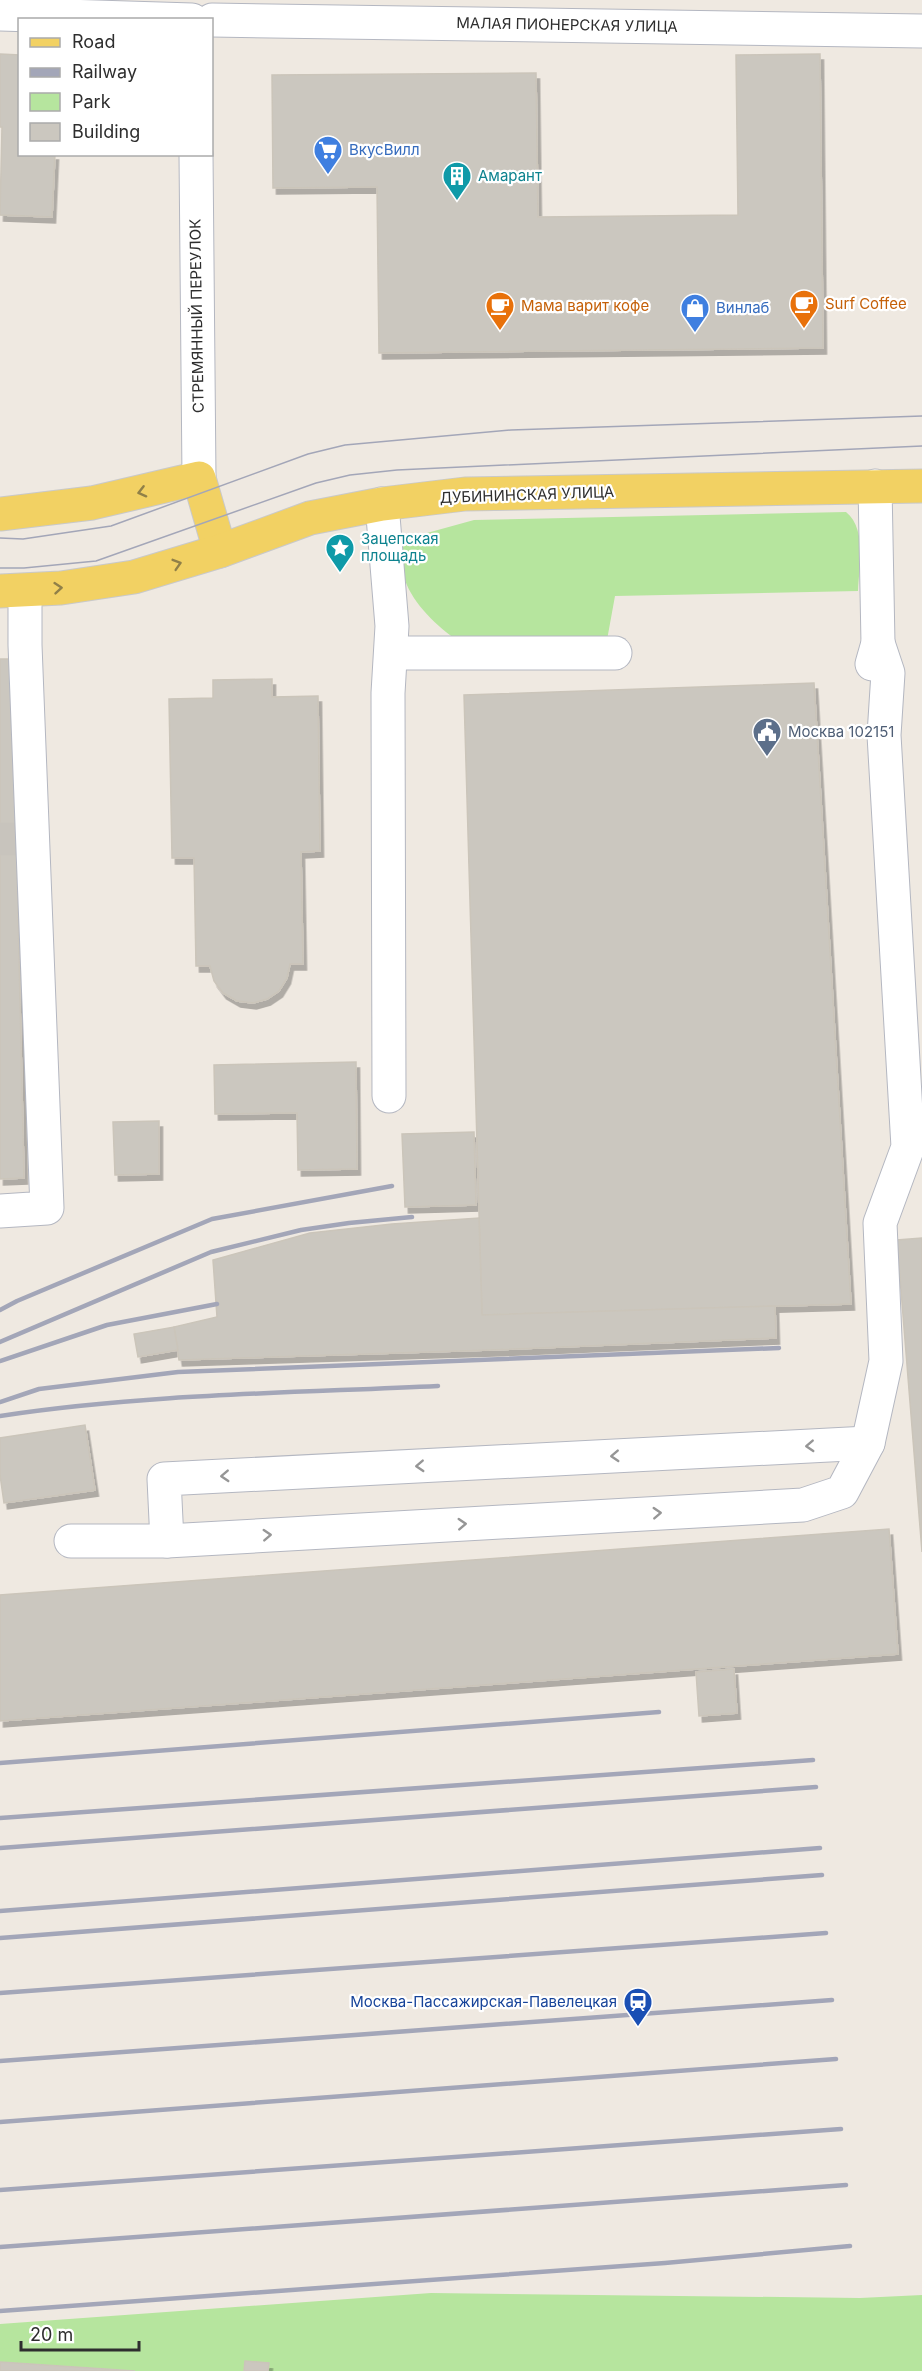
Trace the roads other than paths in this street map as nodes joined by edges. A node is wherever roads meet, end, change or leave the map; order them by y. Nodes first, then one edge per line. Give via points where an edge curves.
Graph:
1 (195, 0) edge
2 (86, 8) edge
3 (0, 14) edge
4 (175, 18) edge
5 (193, 18) edge
6 (213, 20) edge
7 (922, 31) edge
8 (196, 156) edge
9 (199, 478) junction
10 (875, 486) junction
11 (922, 486) edge
12 (382, 504) junction
13 (0, 514) edge
14 (219, 551) junction
15 (13, 591) edge
16 (615, 652) dead end
17 (392, 653) junction
18 (389, 1096) dead end
19 (0, 1211) edge
20 (868, 1443) junction
21 (71, 1541) dead end
22 (167, 1541) junction

1 - 5 street
2 - 3 street
2 - 4 street
6 - 7 street, МАЛАЯ ПИОНЕРСКАЯ УЛИЦА
8 - 9 street, СТРЕМЯННЫЙ ПЕРЕУЛОК
9 -> 13 main road via 92,503
9 - 14 main road
10 - 11 main road, ДУБИНИНСКАЯ УЛИЦА
10 - 12 main road, ДУБИНИНСКАЯ УЛИЦА via 465,494
10 - 20 street via 878,643 869,673 884,735 908,1147 880,1223 886,1361
12 - 14 main road, ДУБИНИНСКАЯ УЛИЦА via 310,518
12 - 17 street
15 -> 14 main road, ДУБИНИНСКАЯ УЛИЦА via 134,577
15 - 19 street via 25,645 24,838 47,1208
16 - 17 street
17 - 18 street via 388,693
22 -> 20 street via 802,1505 842,1492
20 -> 22 street via 164,1479
21 - 22 street

